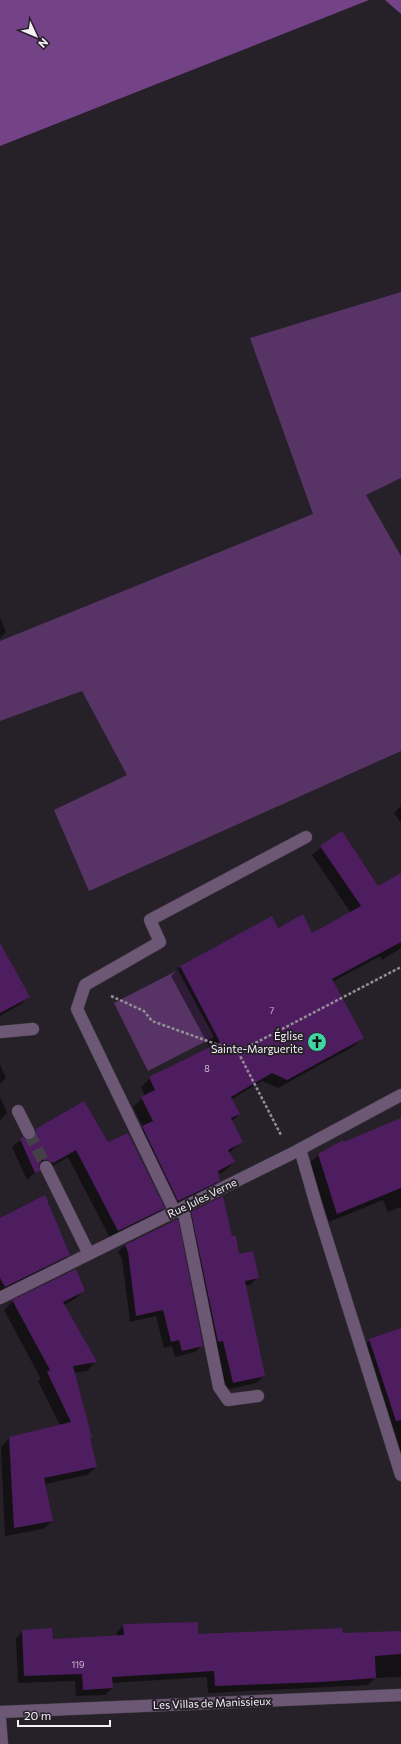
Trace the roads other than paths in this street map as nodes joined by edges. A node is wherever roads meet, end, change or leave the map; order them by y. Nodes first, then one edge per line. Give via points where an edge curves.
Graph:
1 (306, 837) dead end
2 (33, 1029) dead end
3 (0, 1032) edge
4 (401, 1095) edge
5 (18, 1111) dead end
6 (29, 1133) tunnel mouth
7 (295, 1152) junction
8 (46, 1167) tunnel mouth
9 (179, 1210) junction
10 (89, 1254) junction
11 (0, 1298) edge
12 (258, 1396) dead end
13 (401, 1475) edge
14 (401, 1695) edge
15 (0, 1712) edge
16 (0, 1719) edge
17 (2, 1744) edge

1 - 9 street via 150,920 160,942 85,985 77,1009
2 - 3 street
4 - 7 street, Rue Jules Verne
5 - 6 street
7 - 9 street, Rue Jules Verne
7 - 13 street
8 - 10 street
9 - 10 street, Rue Jules Verne
9 - 12 street via 219,1387 228,1400
10 - 11 street, Rue Jules Verne
14 - 15 street, Les Villas de Manissieux
16 - 17 street

